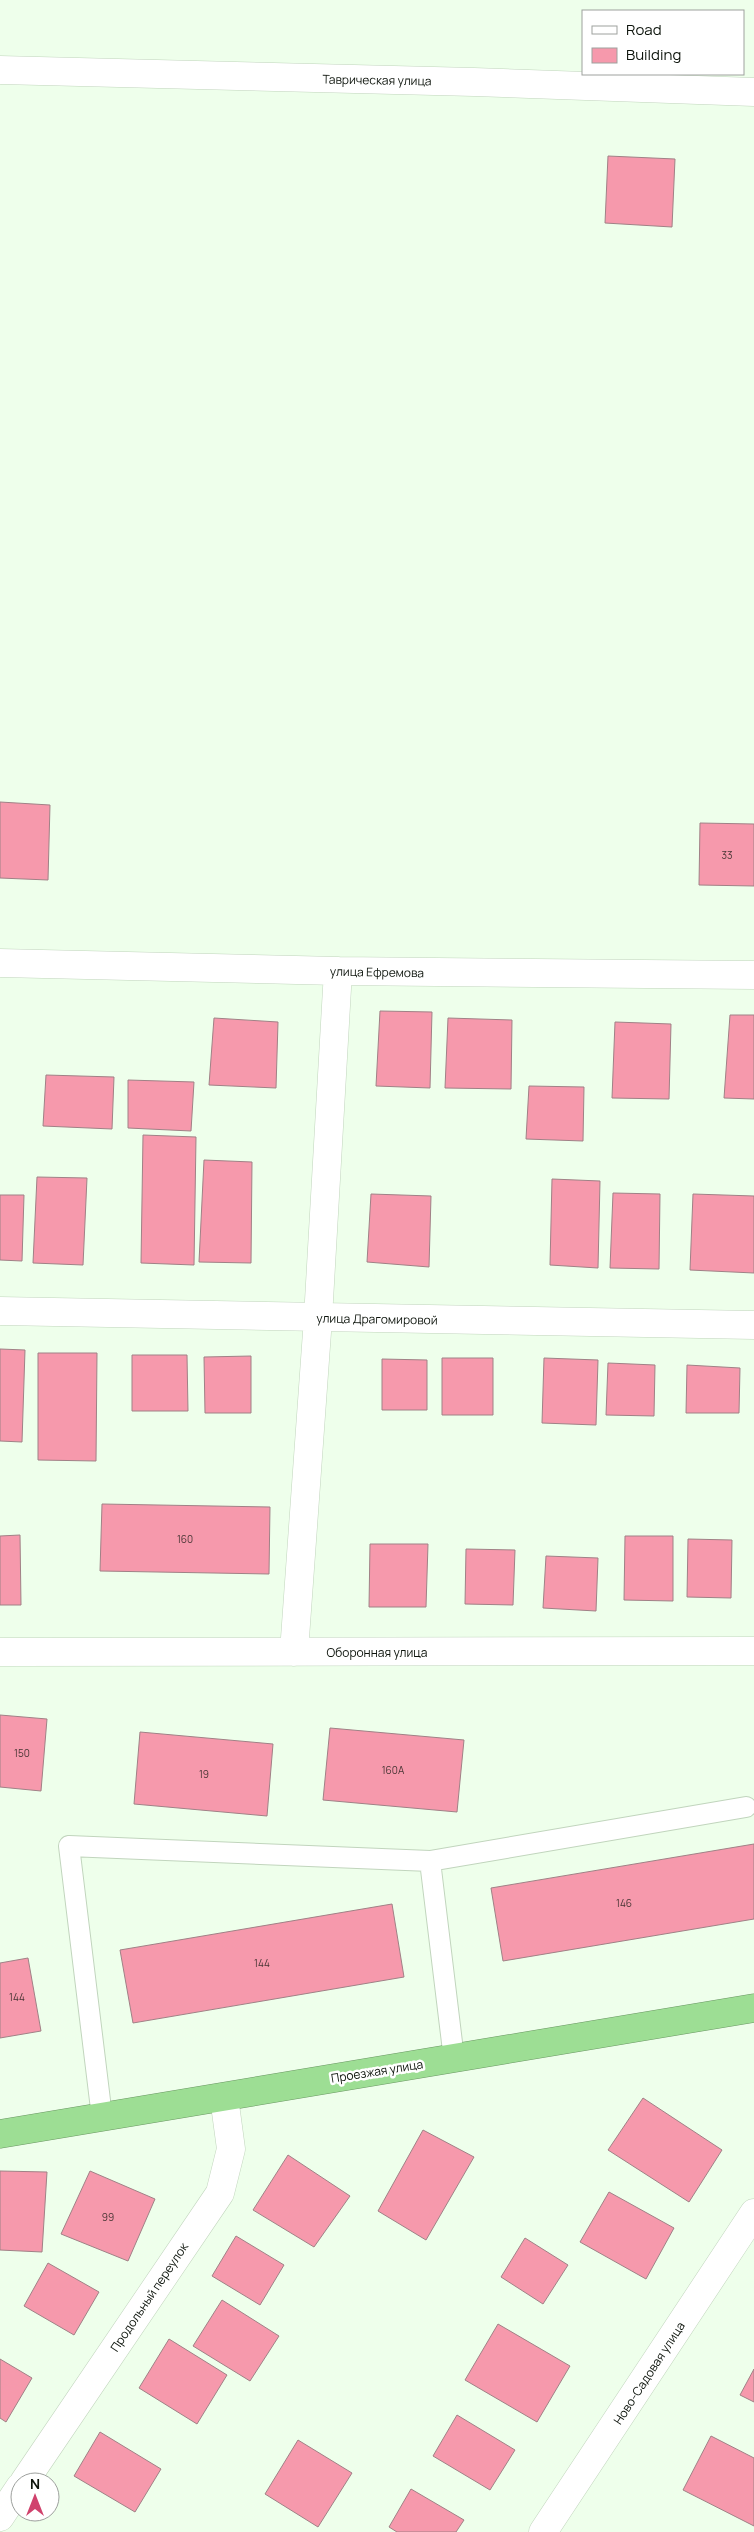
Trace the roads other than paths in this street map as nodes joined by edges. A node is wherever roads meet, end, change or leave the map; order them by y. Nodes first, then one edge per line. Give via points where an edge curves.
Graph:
1 (0, 70) edge
2 (754, 92) edge
3 (0, 963) edge
4 (338, 971) junction
5 (754, 975) edge
6 (0, 1311) edge
7 (318, 1318) junction
8 (754, 1325) edge
9 (754, 1651) edge
10 (0, 1652) edge
11 (294, 1652) junction
12 (746, 1807) dead end
13 (430, 1861) junction
14 (754, 2008) edge
15 (454, 2058) junction
16 (224, 2097) junction
17 (102, 2117) junction
18 (0, 2134) edge
19 (754, 2213) edge
20 (31, 2472) edge
21 (10, 2502) edge
22 (0, 2517) edge
23 (543, 2532) edge

1 - 2 street, Таврическая улица
3 - 4 street, улица Ефремова
4 - 5 street, улица Ефремова
4 - 7 street
6 - 7 street, улица Драгомировой
7 - 8 street, улица Драгомировой
7 - 11 street
9 - 11 street, Оборонная улица
10 - 11 street, Оборонная улица
12 - 13 lane
13 - 15 lane
13 - 17 lane via 69,1846
14 - 15 highway, Проезжая улица
15 - 16 highway, Проезжая улица
16 - 17 highway, Проезжая улица
16 - 20 street, Продольный переулок via 231,2148 220,2193
17 - 18 highway, Проезжая улица
19 - 23 street, Ново-Садовая улица
21 - 22 street

